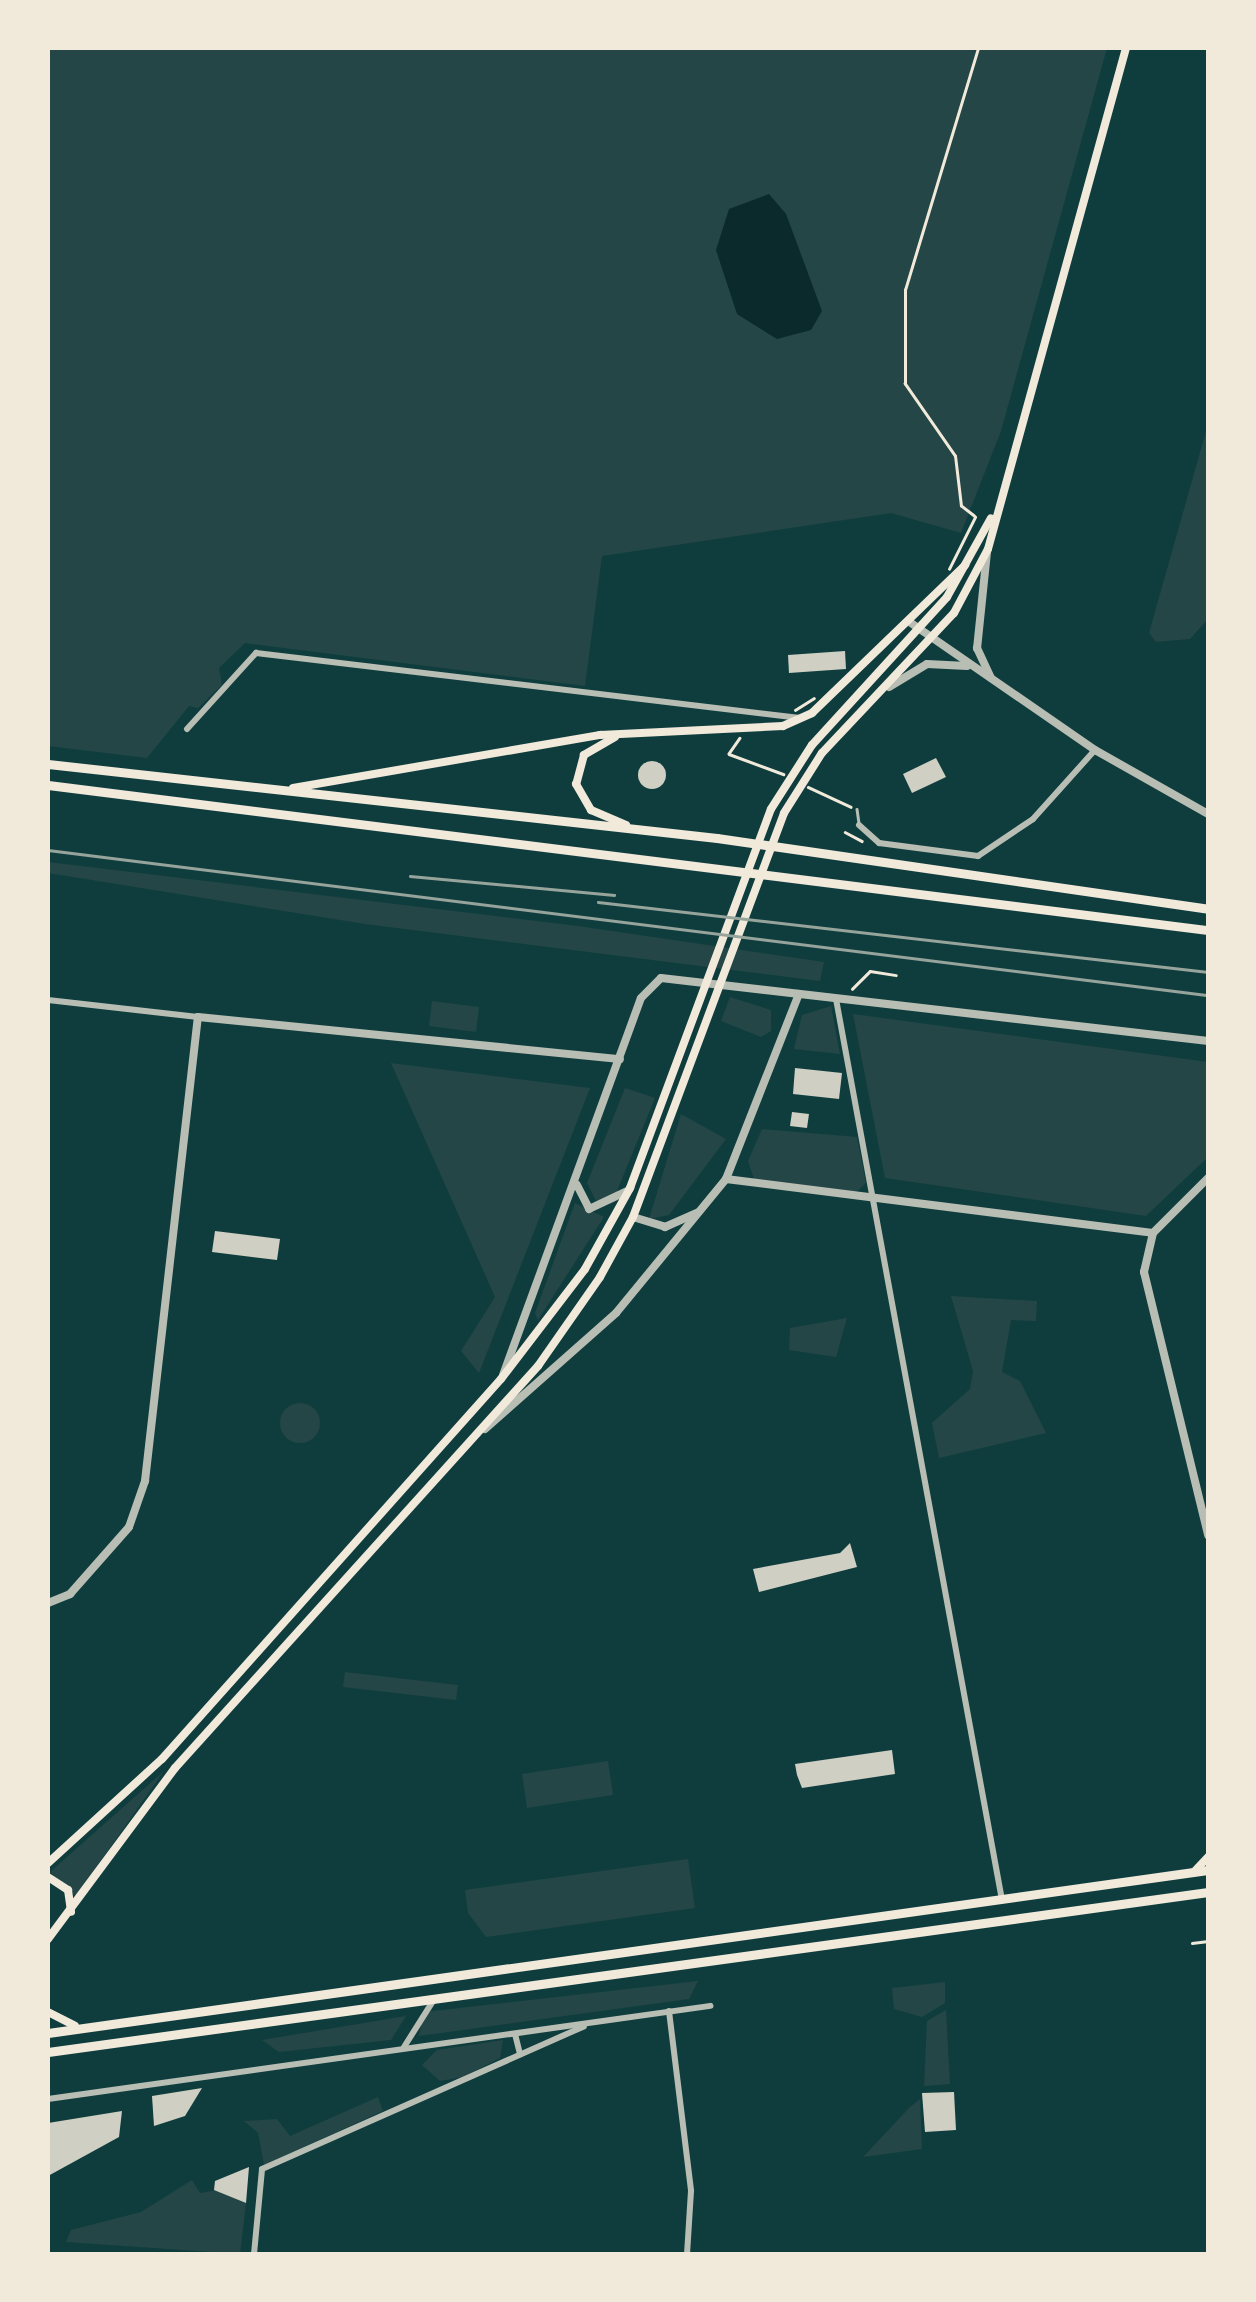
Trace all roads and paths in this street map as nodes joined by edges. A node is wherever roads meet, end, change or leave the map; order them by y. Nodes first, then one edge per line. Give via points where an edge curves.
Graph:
1 (978, 48) edge
2 (1126, 48) edge
3 (997, 505) junction
4 (987, 552) junction
5 (972, 558) junction
6 (946, 574) dead end
7 (911, 624) junction
8 (921, 631) junction
9 (933, 640) junction
10 (970, 666) junction
11 (998, 686) junction
12 (888, 687) junction
13 (819, 694) dead end
14 (788, 711) dead end
15 (802, 718) junction
16 (188, 729) dead end
17 (624, 734) junction
18 (742, 735) dead end
19 (1095, 750) junction
20 (48, 764) edge
21 (773, 768) dead end
22 (48, 786) edge
23 (260, 789) junction
24 (821, 794) dead end
25 (857, 809) joint
26 (1208, 814) edge
27 (859, 825) joint
28 (639, 830) junction
29 (845, 832) dead end
30 (862, 840) dead end
31 (1208, 908) edge
32 (1208, 930) edge
33 (896, 975) dead end
34 (852, 990) dead end
35 (799, 994) junction
36 (836, 999) junction
37 (48, 1000) edge
38 (198, 1017) junction
39 (1208, 1041) edge
40 (620, 1059) junction
41 (1208, 1178) edge
42 (726, 1179) junction
43 (577, 1183) junction
44 (630, 1188) junction
45 (874, 1198) junction
46 (702, 1210) junction
47 (633, 1217) junction
48 (1154, 1233) junction
49 (501, 1379) junction
50 (470, 1442) junction
51 (1208, 1534) edge
52 (48, 1603) edge
53 (1208, 1857) edge
54 (48, 1863) edge
55 (1208, 1870) edge
56 (1194, 1872) junction
57 (48, 1877) edge
58 (1208, 1892) edge
59 (1197, 1893) junction
60 (1208, 1900) edge
61 (1002, 1901) junction
62 (71, 1912) junction
63 (48, 1940) edge
64 (1208, 1941) edge
65 (1192, 1943) dead end
66 (435, 2000) junction
67 (710, 2006) dead end
68 (48, 2012) edge
69 (669, 2012) junction
70 (597, 2021) junction
71 (85, 2028) junction
72 (48, 2033) edge
73 (515, 2034) junction
74 (404, 2048) junction
75 (48, 2052) edge
76 (520, 2054) junction
77 (48, 2100) edge
78 (254, 2254) edge
79 (687, 2254) edge

1 - 6 path via 905,290 906,384 955,456 962,506 975,516
2 - 3 main road
3 - 4 main road
3 - 5 main road
4 - 9 main road
4 - 11 street via 977,648
5 - 7 main road
5 - 8 main road
7 - 8 street
7 - 15 main road
8 - 9 street
8 - 44 main road via 812,745 771,809
9 - 10 street
9 - 12 main road
10 - 11 street
10 - 12 street via 926,664
11 - 19 street
12 - 47 main road via 822,754 784,813
13 - 14 path
15 - 16 street via 256,653
15 - 17 main road via 764,730
17 - 23 main road via 342,784
17 - 28 main road via 584,755 576,784 591,810
18 - 21 path via 729,754
19 - 26 street
19 - 27 street via 1019,832 978,856 879,843
20 - 23 main road
22 - 32 main road
23 - 28 main road
24 - 25 path
25 - 27 lane
28 - 31 main road
29 - 30 path
33 - 34 path via 870,971
35 - 36 street
35 - 40 street via 661,978 641,998
35 - 42 street
36 - 39 street
36 - 45 street
37 - 38 street
38 - 40 street
38 - 52 street via 145,1481 129,1528 70,1594
40 - 43 street
41 - 48 street
42 - 45 street
42 - 46 street
43 - 44 street via 589,1208
43 - 49 street
44 - 49 main road via 585,1269
45 - 48 street
45 - 61 street
46 - 47 street via 665,1227
46 - 50 street via 616,1312
47 - 50 main road via 538,1366
48 - 51 street via 1144,1272
49 - 54 main road via 162,1759
50 - 62 main road via 175,1768
53 - 56 main road
55 - 56 main road
56 - 61 main road
57 - 62 main road via 68,1890
58 - 59 main road
59 - 60 main road
59 - 66 main road
61 - 71 main road
62 - 63 main road
64 - 65 path
66 - 74 street via 418,2012
66 - 75 main road
67 - 69 street
68 - 71 main road
69 - 70 street
69 - 79 street via 691,2191
70 - 73 street
70 - 76 street
71 - 72 main road
73 - 74 street
73 - 76 street
74 - 77 street
76 - 78 street via 262,2168

